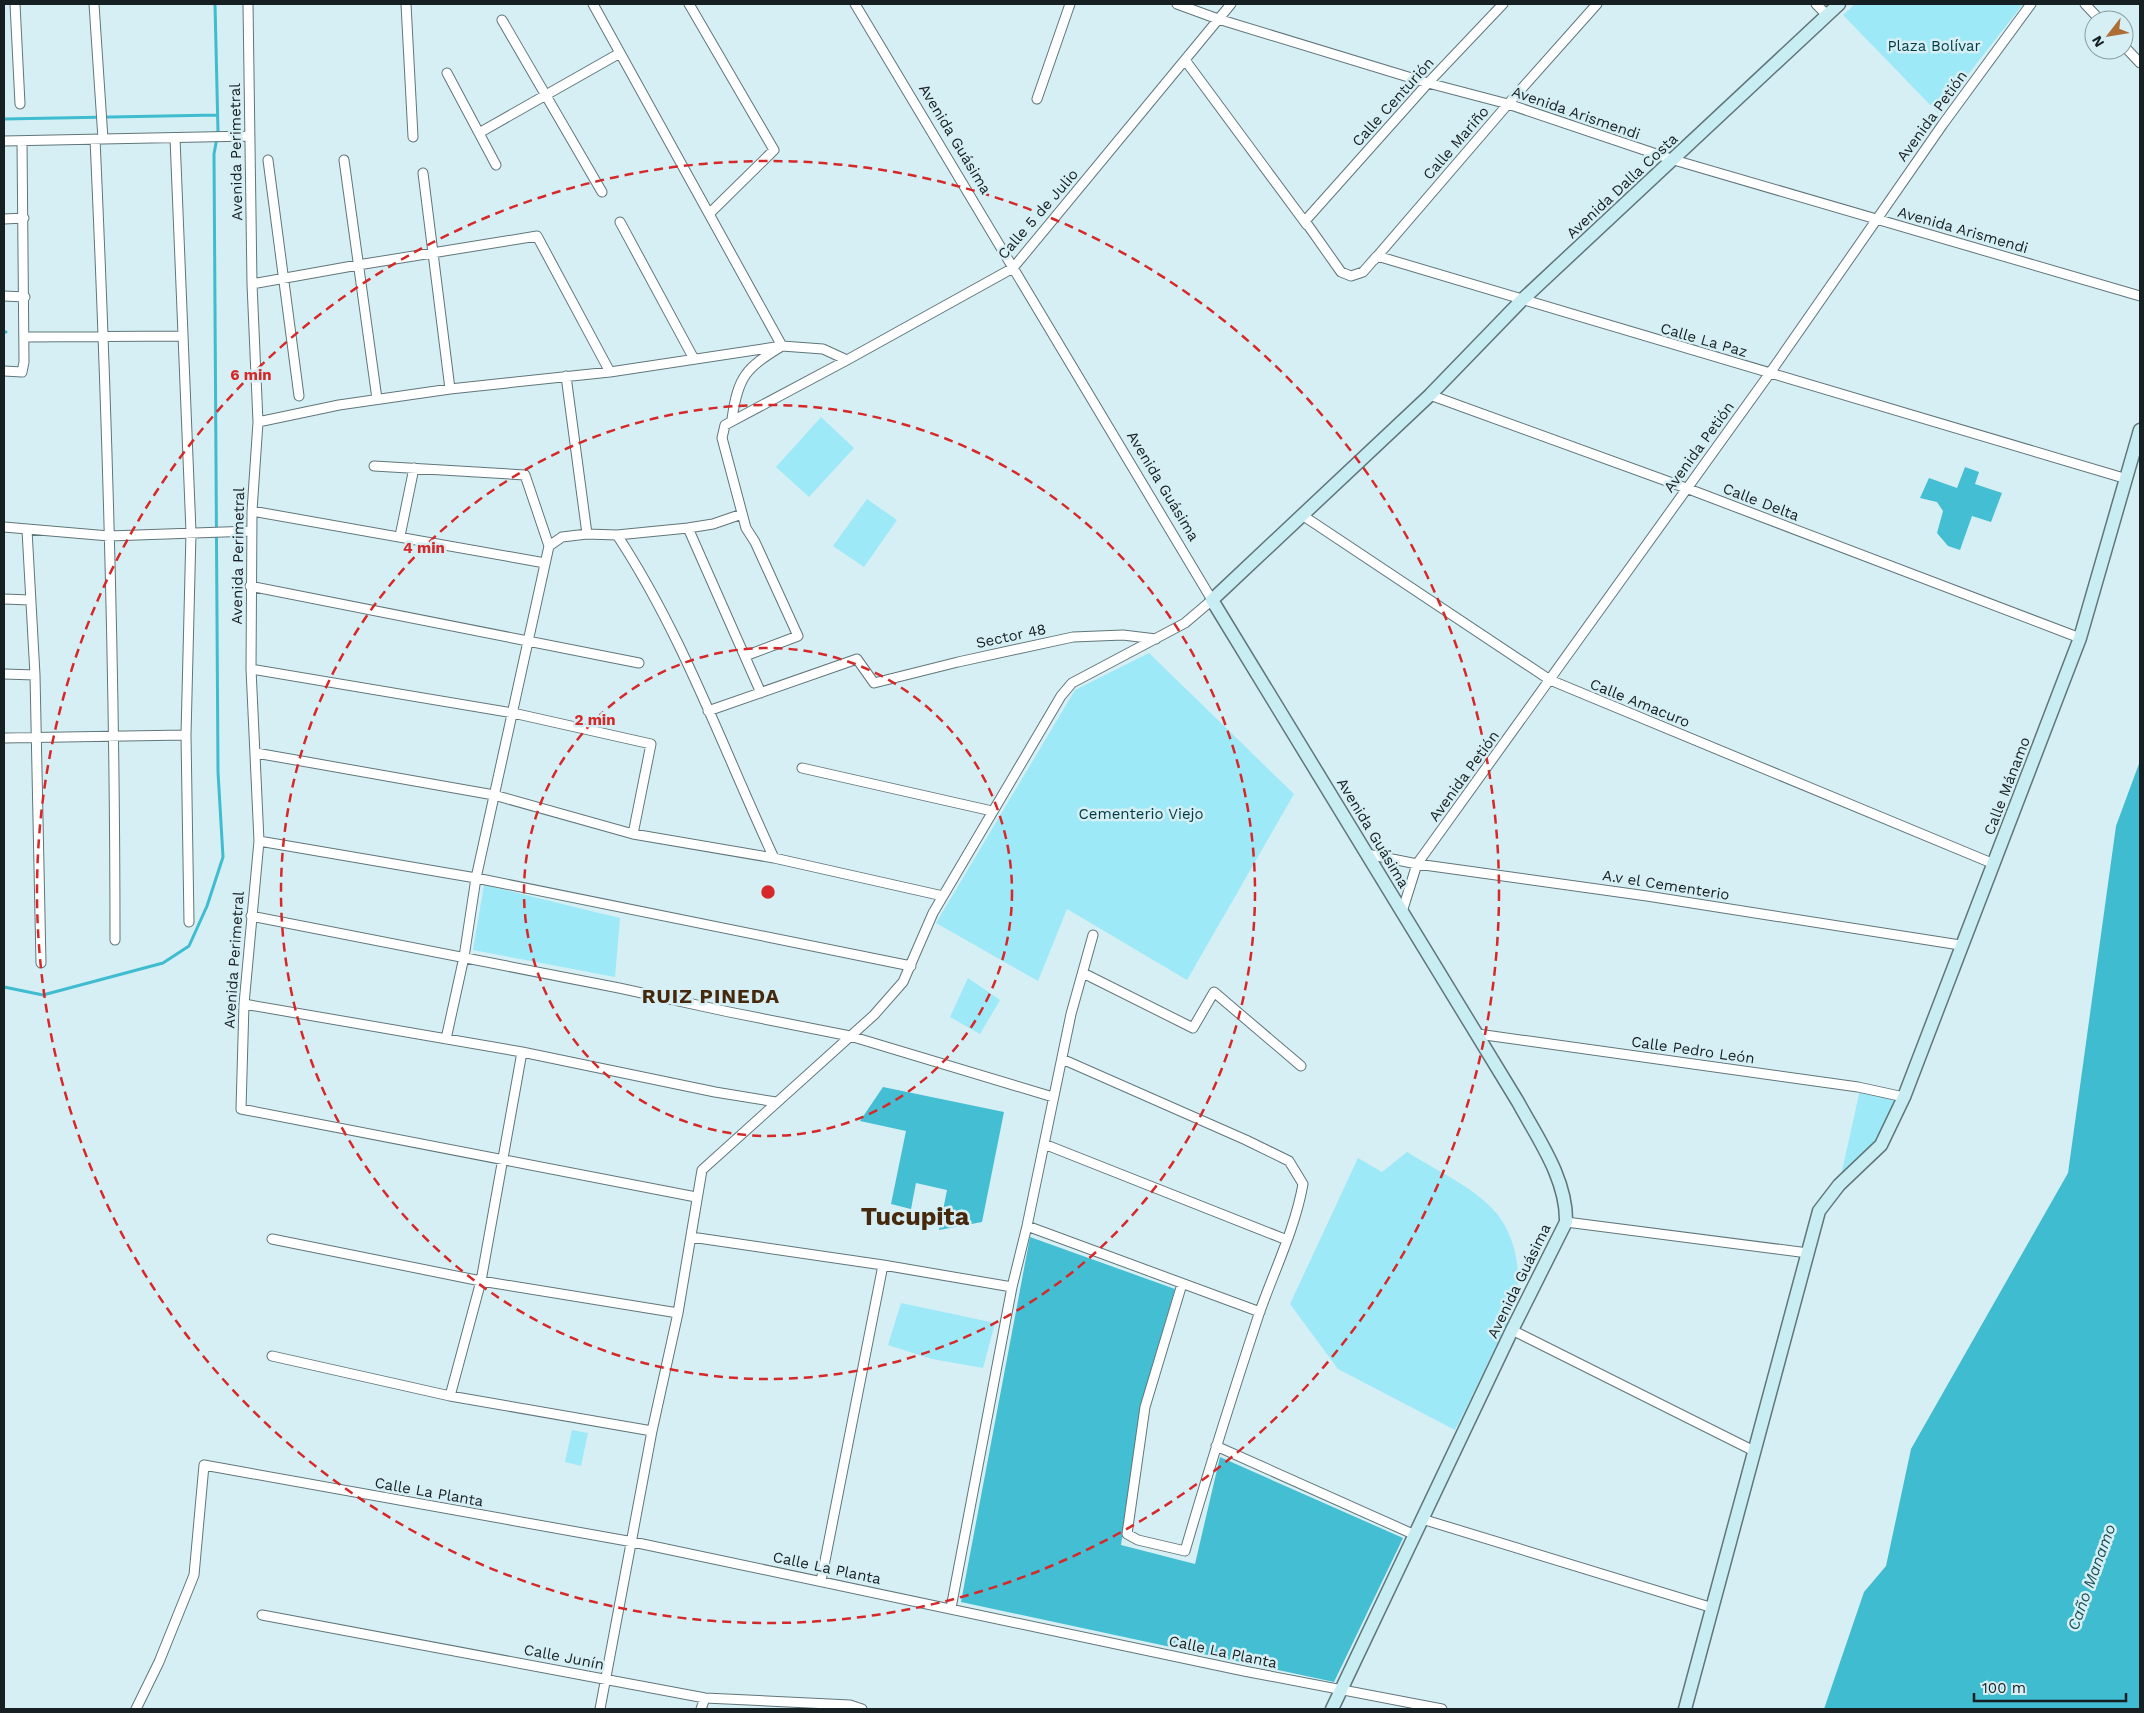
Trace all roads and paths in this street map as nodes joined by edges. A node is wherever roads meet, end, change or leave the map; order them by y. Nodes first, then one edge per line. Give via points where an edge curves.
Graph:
1 (15, 4) edge
2 (94, 4) edge
3 (248, 4) edge
4 (406, 4) edge
5 (593, 4) edge
6 (689, 4) edge
7 (854, 4) edge
8 (1070, 4) edge
9 (1177, 4) edge
10 (1231, 4) edge
11 (1503, 4) edge
12 (1597, 4) edge
13 (1816, 4) edge
14 (1839, 4) edge
15 (2031, 4) edge
16 (1827, 15) junction
17 (1218, 19) junction
18 (502, 20) dead end
19 (620, 53) junction
20 (1185, 60) junction
21 (447, 73) dead end
22 (1428, 83) junction
23 (545, 96) junction
24 (1037, 99) dead end
25 (20, 104) dead end
26 (1508, 104) junction
27 (479, 134) junction
28 (250, 136) junction
29 (100, 137) junction
30 (413, 137) dead end
31 (175, 138) junction
32 (4, 141) edge
33 (22, 141) junction
34 (268, 160) dead end
35 (344, 160) dead end
36 (1674, 160) junction
37 (496, 165) dead end
38 (423, 173) dead end
39 (602, 192) dead end
40 (709, 214) junction
41 (24, 218) junction
42 (1876, 218) junction
43 (4, 219) edge
44 (1305, 221) junction
45 (620, 222) dead end
46 (433, 253) junction
47 (1377, 256) junction
48 (358, 265) junction
49 (1013, 268) junction
50 (284, 278) junction
51 (252, 284) junction
52 (4, 296) edge
53 (2140, 296) edge
54 (25, 298) junction
55 (1522, 300) junction
56 (184, 336) junction
57 (24, 337) junction
58 (104, 338) junction
59 (782, 346) junction
60 (694, 359) junction
61 (847, 360) junction
62 (4, 371) edge
63 (610, 372) junction
64 (1770, 373) junction
65 (566, 376) junction
66 (450, 389) junction
67 (1430, 395) junction
68 (299, 396) dead end
69 (377, 399) junction
70 (732, 419) junction
71 (258, 422) junction
72 (2140, 430) edge
73 (374, 466) dead end
74 (414, 468) junction
75 (2127, 479) junction
76 (1686, 488) junction
77 (252, 511) junction
78 (742, 514) junction
79 (1302, 516) junction
80 (4, 527) edge
81 (688, 528) junction
82 (27, 530) junction
83 (252, 531) junction
84 (191, 532) junction
85 (587, 534) junction
86 (617, 534) junction
87 (108, 536) junction
88 (400, 536) junction
89 (549, 546) junction
90 (545, 562) junction
91 (250, 586) junction
92 (4, 599) edge
93 (30, 600) junction
94 (1212, 600) junction
95 (2080, 638) junction
96 (1156, 639) junction
97 (527, 641) junction
98 (745, 656) junction
99 (640, 663) dead end
100 (251, 669) junction
101 (4, 674) edge
102 (35, 675) junction
103 (1550, 680) junction
104 (761, 693) junction
105 (708, 711) junction
106 (513, 713) junction
107 (115, 735) junction
108 (186, 735) junction
109 (4, 738) edge
110 (36, 738) junction
111 (256, 753) junction
112 (802, 768) dead end
113 (494, 795) junction
114 (992, 812) junction
115 (633, 834) junction
116 (259, 841) junction
117 (1367, 854) junction
118 (774, 858) junction
119 (1417, 864) junction
120 (1994, 864) junction
121 (476, 878) junction
122 (943, 896) junction
123 (1402, 912) junction
124 (251, 916) junction
125 (189, 922) dead end
126 (1093, 935) dead end
127 (115, 940) dead end
128 (1960, 945) junction
129 (464, 957) junction
130 (41, 963) dead end
131 (911, 966) junction
132 (1083, 973) junction
133 (244, 1004) junction
134 (1478, 1034) junction
135 (850, 1036) junction
136 (446, 1039) junction
137 (522, 1052) junction
138 (1062, 1060) junction
139 (1301, 1066) dead end
140 (1053, 1097) junction
141 (1904, 1097) junction
142 (776, 1102) junction
143 (1044, 1144) junction
144 (502, 1158) junction
145 (696, 1197) junction
146 (1566, 1222) junction
147 (1027, 1226) junction
148 (691, 1238) junction
149 (272, 1239) dead end
150 (1287, 1240) junction
151 (1808, 1253) junction
152 (883, 1265) junction
153 (481, 1281) junction
154 (1182, 1284) junction
155 (1012, 1287) junction
156 (1260, 1312) junction
157 (678, 1313) junction
158 (1512, 1330) junction
159 (272, 1356) dead end
160 (450, 1396) junction
161 (652, 1431) junction
162 (1216, 1446) junction
163 (1754, 1451) junction
164 (1422, 1519) junction
165 (1414, 1534) junction
166 (633, 1542) junction
167 (821, 1581) junction
168 (951, 1608) junction
169 (1713, 1608) junction
170 (262, 1615) dead end
171 (607, 1679) junction
172 (1341, 1689) junction
173 (704, 1698) junction
174 (849, 1707) edge
175 (136, 1709) edge
176 (600, 1709) edge
177 (701, 1709) edge
178 (862, 1709) edge
179 (1332, 1709) edge
180 (1442, 1709) edge
181 (1685, 1709) edge

1 - 25 street
2 - 29 street
3 - 28 street, Avenida Perimetral
4 - 30 street
5 - 19 street
6 - 40 street via 774,150
7 - 49 street, Avenida Guásima
8 - 24 street
9 - 17 street, Avenida Arismendi
10 - 17 street, Calle 5 de Julio
11 - 22 street, Calle Centurión
12 - 26 street, Calle Mariño
13 - 16 street
14 - 16 main road, Avenida Dalla Costa
15 - 42 street, Avenida Petión
16 - 36 main road, Avenida Dalla Costa
17 - 20 street, Calle 5 de Julio
17 - 22 street, Avenida Arismendi
18 - 23 street
19 - 23 street
19 - 40 street
20 - 44 street
20 - 49 street, Calle 5 de Julio
21 - 27 street
22 - 26 street, Avenida Arismendi
22 - 44 street, Calle Centurión
23 - 27 street
23 - 39 street
26 - 36 street, Avenida Arismendi
26 - 47 street, Calle Mariño
27 - 37 street
28 - 31 street
28 - 51 street, Avenida Perimetral
29 - 31 street
29 - 33 street
29 - 58 street
31 - 56 street
32 - 33 street
33 - 41 street
34 - 50 street
35 - 48 street
36 - 42 street, Avenida Arismendi
36 - 55 main road, Avenida Dalla Costa
38 - 46 street
40 - 59 street
41 - 43 street
41 - 54 street
42 - 53 street, Avenida Arismendi
42 - 64 street, Avenida Petión
44 - 47 street via 1341,272 1351,276 1363,272
45 - 60 street
46 - 48 street
46 - 63 street via 537,236
46 - 66 street
47 - 55 street, Calle La Paz
48 - 50 street
48 - 69 street
49 - 61 street, Calle 5 de Julio
49 - 94 street, Avenida Guásima
50 - 51 street
50 - 68 street
51 - 71 street, Avenida Perimetral
52 - 54 street
54 - 57 street
55 - 64 street, Calle La Paz
55 - 67 main road, Avenida Dalla Costa
56 - 58 street
56 - 84 street
57 - 58 street
57 - 62 street via 22,372
58 - 87 street
59 - 60 street
59 - 61 street via 823,349
59 - 70 street via 763,357 745,374 735,396
60 - 63 street
61 - 70 street, Calle 5 de Julio
63 - 65 street
64 - 75 street, Calle La Paz
64 - 76 street, Avenida Petión
65 - 66 street
65 - 85 street
66 - 69 street
67 - 76 street, Calle Delta
67 - 79 main road, Avenida Dalla Costa
69 - 71 street
70 - 78 street via 724,425 722,438
71 - 77 street, Avenida Perimetral
72 - 75 main road, Calle Mánamo
73 - 74 street
74 - 88 street
74 - 89 street via 525,475
75 - 95 main road, Calle Mánamo
76 - 95 street, Calle Delta
76 - 103 street, Avenida Petión
77 - 83 street, Avenida Perimetral
77 - 88 street
78 - 81 street
78 - 98 street via 798,636
79 - 94 main road, Avenida Dalla Costa
79 - 103 street, Calle Amacuro
80 - 82 street
81 - 86 street
81 - 98 street
82 - 87 street
82 - 93 street
83 - 84 street
83 - 91 street, Avenida Perimetral
84 - 87 street
84 - 108 street
85 - 86 street
85 - 89 street via 562,537
86 - 105 street via 680,646
87 - 107 street
88 - 90 street
89 - 90 street
90 - 97 street
91 - 97 street
91 - 100 street, Avenida Perimetral
92 - 93 street
93 - 102 street
94 - 96 street via 1185,623
94 - 117 main road, Avenida Guásima
95 - 120 main road, Calle Mánamo
96 - 104 street, Sector 48 via 1122,635 1073,637 874,684 857,659
96 - 114 street via 1072,683
97 - 99 street
97 - 106 street
98 - 104 street
100 - 106 street
100 - 111 street, Avenida Perimetral
101 - 102 street
102 - 110 street
103 - 119 street, Avenida Petión
103 - 120 street, Calle Amacuro
104 - 105 street
105 - 118 street
106 - 113 street
106 - 115 street via 651,744
107 - 108 street
107 - 110 street
107 - 127 street
108 - 125 street
109 - 110 street
110 - 130 street
111 - 113 street
111 - 116 street, Avenida Perimetral
112 - 114 street
113 - 115 street
113 - 121 street
114 - 122 street
115 - 118 street
116 - 121 street
116 - 124 street, Avenida Perimetral
117 - 119 street, A.v el Cementerio
117 - 123 main road, Avenida Guásima
118 - 122 street
119 - 123 street, Avenida Petión
119 - 128 street, A.v el Cementerio
120 - 128 main road, Calle Mánamo
121 - 129 street
121 - 131 street
122 - 131 street
123 - 134 main road, Avenida Guásima
124 - 129 street
124 - 133 street, Avenida Perimetral
126 - 132 street
128 - 141 main road, Calle Mánamo
129 - 135 street
129 - 136 street
131 - 135 street via 890,998
132 - 138 street
132 - 139 street via 1193,1028 1214,992
133 - 136 street
133 - 144 street, Avenida Perimetral via 240,1109
134 - 141 street, Calle Pedro León via 1858,1087
134 - 146 main road, Avenida Guásima via 1552,1163 1563,1193
135 - 140 street
135 - 142 street
136 - 137 street
137 - 142 street
137 - 144 street
138 - 140 street
138 - 150 street via 1289,1161 1303,1184
140 - 143 street
141 - 151 main road, Calle Mánamo via 1880,1145 1839,1185 1819,1211
142 - 145 street via 702,1170
143 - 147 street
143 - 150 street
144 - 145 street
144 - 153 street
145 - 148 street
146 - 151 street
146 - 158 main road, Avenida Guásima
147 - 154 street
147 - 155 street
148 - 152 street
148 - 157 street
149 - 153 street
150 - 156 street
151 - 163 main road, Calle Mánamo
152 - 155 street
152 - 167 street
153 - 157 street
153 - 160 street
154 - 156 street
154 - 162 street via 1145,1407 1127,1534 1138,1540 1185,1551
155 - 168 street
156 - 162 street
157 - 161 street
158 - 163 street
158 - 164 main road, Avenida Guásima
159 - 160 street
160 - 161 street
161 - 166 street
162 - 165 street
163 - 169 main road, Calle Mánamo
164 - 165 main road, Avenida Guásima
164 - 169 street
165 - 172 main road, Avenida Guásima
166 - 167 street, Calle La Planta
166 - 171 street
166 - 175 street, Calle La Planta via 204,1465 194,1575
167 - 168 street, Calle La Planta
168 - 172 street, Calle La Planta
169 - 181 main road, Calle Mánamo
170 - 171 street, Calle Junín
171 - 173 street, Calle Junín
171 - 176 street
172 - 179 main road, Avenida Guásima
172 - 180 street, Calle La Planta
173 - 174 street, Calle Junín
173 - 177 street
174 - 178 street, Calle Junín

